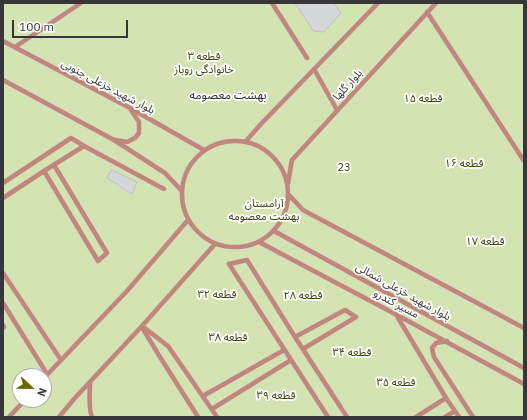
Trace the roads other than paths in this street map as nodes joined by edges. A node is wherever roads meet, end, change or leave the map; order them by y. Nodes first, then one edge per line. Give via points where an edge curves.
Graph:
1 (81, 3) edge
2 (272, 3) edge
3 (378, 3) edge
4 (436, 3) edge
5 (427, 12) junction
6 (3, 41) edge
7 (15, 47) junction
8 (307, 58) dead end
9 (314, 69) junction
10 (3, 80) edge
11 (130, 108) junction
12 (337, 110) junction
13 (114, 140) junction
14 (246, 141) junction
15 (84, 146) junction
16 (204, 150) junction
17 (524, 161) edge
18 (54, 165) junction
19 (44, 171) junction
20 (3, 183) edge
21 (288, 185) junction
22 (164, 188) dead end
23 (181, 190) junction
24 (289, 195) junction
25 (3, 198) edge
26 (188, 220) junction
27 (274, 231) junction
28 (259, 242) junction
29 (215, 244) junction
30 (3, 273) edge
31 (3, 303) edge
32 (397, 315) junction
33 (142, 326) junction
34 (524, 328) edge
35 (295, 338) junction
36 (447, 342) junction
37 (303, 349) junction
38 (284, 350) junction
39 (61, 360) junction
40 (291, 360) junction
41 (41, 368) edge
42 (524, 368) edge
43 (52, 370) edge
44 (90, 382) junction
45 (524, 384) edge
46 (203, 396) junction
47 (446, 398) junction
48 (17, 408) edge
49 (212, 409) junction
50 (455, 411) junction
51 (9, 417) edge
52 (60, 417) edge
53 (92, 417) edge
54 (198, 417) edge
55 (217, 417) edge
56 (328, 417) edge
57 (347, 417) edge
58 (416, 417) edge
59 (446, 417) edge
60 (459, 417) edge
61 (472, 417) edge

1 - 7 lane
2 - 8 lane
3 - 9 lane
4 - 5 lane, بلوار گلها
5 - 12 lane, بلوار گلها
5 - 17 lane
6 - 7 lane, بلوار شهید خزعلی جنوبی
7 - 11 lane, بلوار شهید خزعلی جنوبی
9 - 12 lane
9 - 14 lane
10 - 13 lane
11 - 13 lane via 139,122 139,133 127,142
11 - 16 lane, بلوار شهید خزعلی جنوبی
12 - 21 lane, بلوار گلها via 292,160
13 - 23 lane via 165,173
14 - 16 lane via 217,143
14 - 21 lane via 266,150 281,165
15 - 18 lane
15 - 20 lane via 71,138
15 - 22 lane
16 - 23 lane via 193,161 185,175
18 - 19 lane
18 - 19 lane via 107,253 98,261
19 - 25 lane
21 - 24 lane
23 - 26 lane
24 - 27 lane via 282,220
24 - 34 lane via 303,210
26 - 29 lane via 195,230
26 - 39 lane via 127,291
27 - 28 lane
27 - 42 lane, بلوار شهید خزعلی شمالی
28 - 29 lane via 232,248
28 - 32 lane, مسیر کندرو
29 - 33 lane
30 - 39 lane
31 - 41 lane
32 - 36 lane, مسیر کندرو
32 - 47 lane
33 - 44 lane
33 - 46 lane via 168,346
33 - 54 lane
35 - 37 lane
35 - 37 lane via 345,310 356,317
35 - 38 lane via 247,260 229,264
36 - 45 lane, مسیر کندرو
36 - 61 lane via 436,343 432,348 434,357
37 - 57 lane
38 - 40 lane
38 - 46 lane
39 - 43 lane
40 - 49 lane
40 - 56 lane
44 - 52 lane
44 - 53 lane
46 - 49 lane
47 - 50 lane
47 - 58 lane
48 - 51 lane
49 - 55 lane
50 - 59 lane
50 - 60 lane

